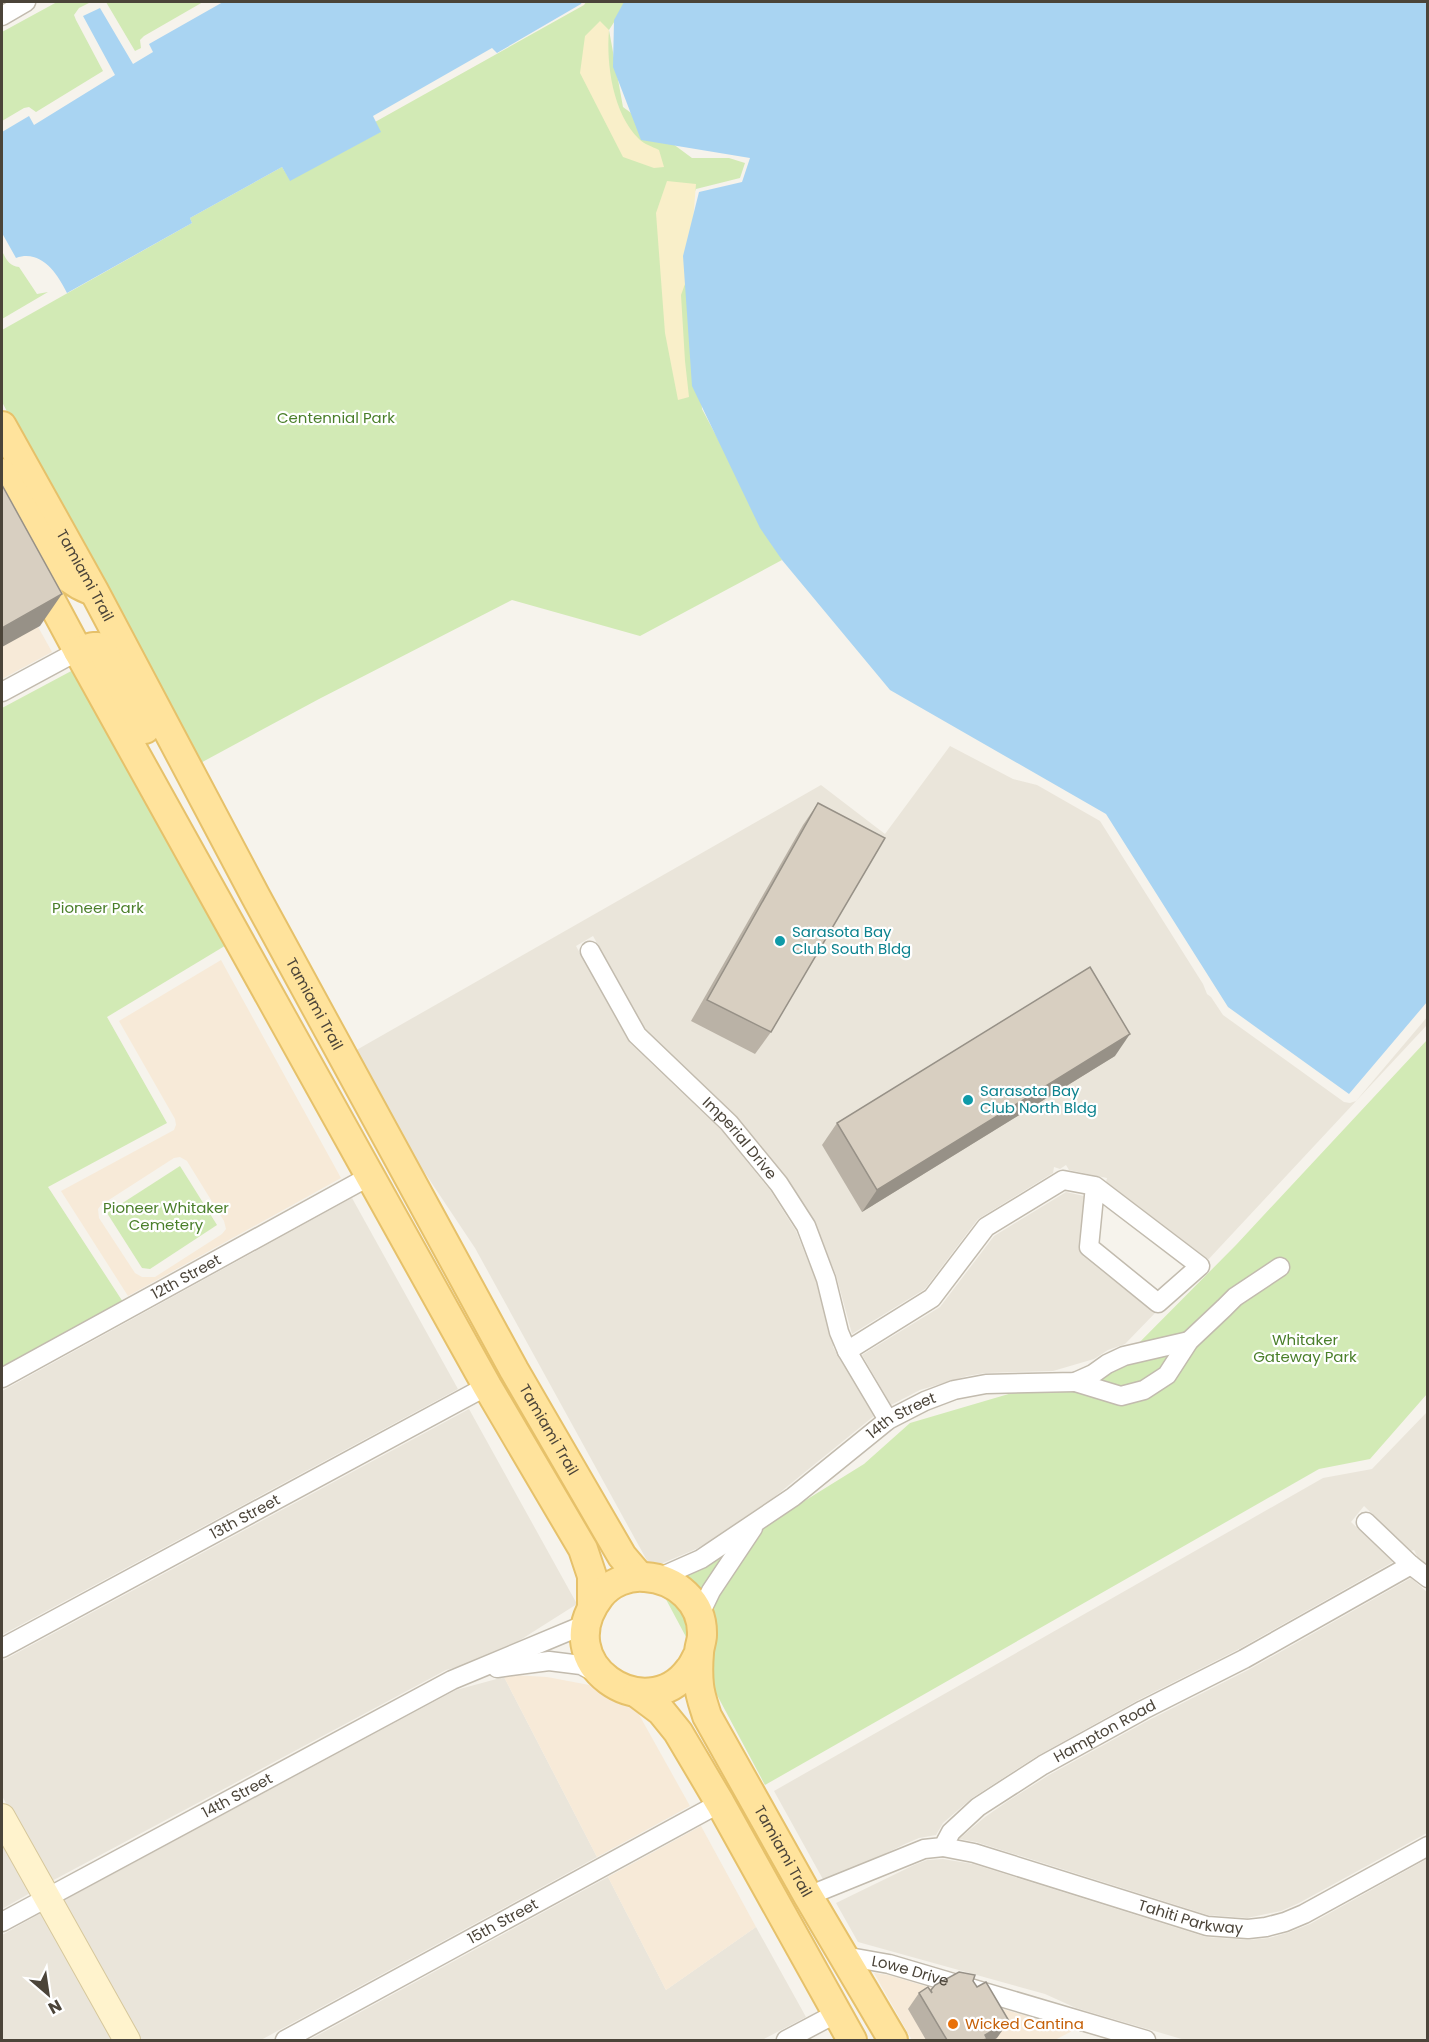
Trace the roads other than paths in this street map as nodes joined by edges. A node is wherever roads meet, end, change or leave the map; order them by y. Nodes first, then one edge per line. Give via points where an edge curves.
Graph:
1 (26, 2) edge
2 (2, 16) edge
3 (2, 426) edge
4 (2, 473) edge
5 (2, 509) edge
6 (93, 591) junction
7 (78, 651) junction
8 (2, 692) edge
9 (256, 897) junction
10 (590, 951) dead end
11 (370, 1176) junction
12 (1095, 1186) junction
13 (1280, 1267) dead end
14 (1189, 1341) junction
15 (847, 1351) junction
16 (2, 1378) edge
17 (1075, 1382) junction
18 (488, 1386) junction
19 (888, 1420) junction
20 (758, 1522) junction
21 (1366, 1522) dead end
22 (1411, 1565) junction
23 (649, 1577) junction
24 (1428, 1578) edge
25 (589, 1615) junction
26 (699, 1616) junction
27 (2, 1648) edge
28 (698, 1654) junction
29 (474, 1671) junction
30 (603, 1677) junction
31 (637, 1693) junction
32 (720, 1803) junction
33 (2, 1817) edge
34 (1428, 1846) edge
35 (943, 1847) junction
36 (808, 1896) junction
37 (46, 1897) junction
38 (2, 1922) edge
39 (844, 1956) junction
40 (837, 2013) junction
41 (127, 2040) edge
42 (285, 2040) edge
43 (786, 2040) edge
44 (852, 2040) edge
45 (893, 2040) edge
46 (1146, 2040) edge

1 - 2 street
3 - 6 main road, Tamiami Trail
4 - 6 main road via 56,566
5 - 7 main road, Tamiami Trail
6 - 9 main road, Tamiami Trail
7 - 8 street
7 - 9 main road via 98,647 103,652 213,853
7 - 11 main road, Tamiami Trail
9 - 23 main road, Tamiami Trail via 519,1379 622,1556
10 - 15 street, Imperial Drive via 637,1035 729,1123 779,1184 806,1226
11 - 16 street, 12th Street
11 - 18 main road, Tamiami Trail
12 - 12 street via 1200,1266 1158,1302 1089,1247
12 - 15 street via 1063,1180 986,1227 932,1298
13 - 14 street, 14th Street via 1235,1297
14 - 17 street, 14th Street via 1124,1356
14 - 17 street, 14th Street via 1167,1375 1139,1392 1113,1395
15 - 19 street, Imperial Drive
17 - 19 street, 14th Street via 969,1386 925,1401
18 - 25 main road, Tamiami Trail via 582,1549 592,1576
18 - 27 street, 13th Street
19 - 20 street, 14th Street
20 - 23 street, 14th Street via 701,1559
20 - 26 street, 14th Street via 711,1591
21 - 22 street
22 - 24 street
22 - 35 street, Hampton Road via 1043,1765 978,1807 951,1832
23 - 25 main road via 620,1581 604,1591
23 - 26 main road, Tamiami Trail via 676,1586 690,1599
25 - 29 street, 14th Street
25 - 30 main road, Tamiami Trail via 586,1643 591,1662
26 - 28 main road, Tamiami Trail via 702,1635
28 - 31 main road via 688,1672 674,1684 656,1692
28 - 36 main road, Tamiami Trail via 699,1689 707,1716
29 - 30 street, 14th Street via 549,1661 581,1665
29 - 37 street, 14th Street
30 - 31 main road, Tamiami Trail via 619,1688
31 - 32 main road, Tamiami Trail via 661,1711 678,1732
32 - 36 main road via 728,1803 741,1814 779,1884 789,1893
32 - 40 main road, Tamiami Trail
32 - 42 street, 15th Street
33 - 37 street
34 - 35 street, Tahiti Parkway via 1304,1914 1248,1929 1207,1926 974,1853
35 - 36 street via 924,1849
36 - 39 main road, Tamiami Trail
37 - 38 street, 14th Street
37 - 41 street
39 - 45 main road, Tamiami Trail
39 - 46 street, Lowe Drive via 889,1964
40 - 43 street
40 - 44 main road, Tamiami Trail

